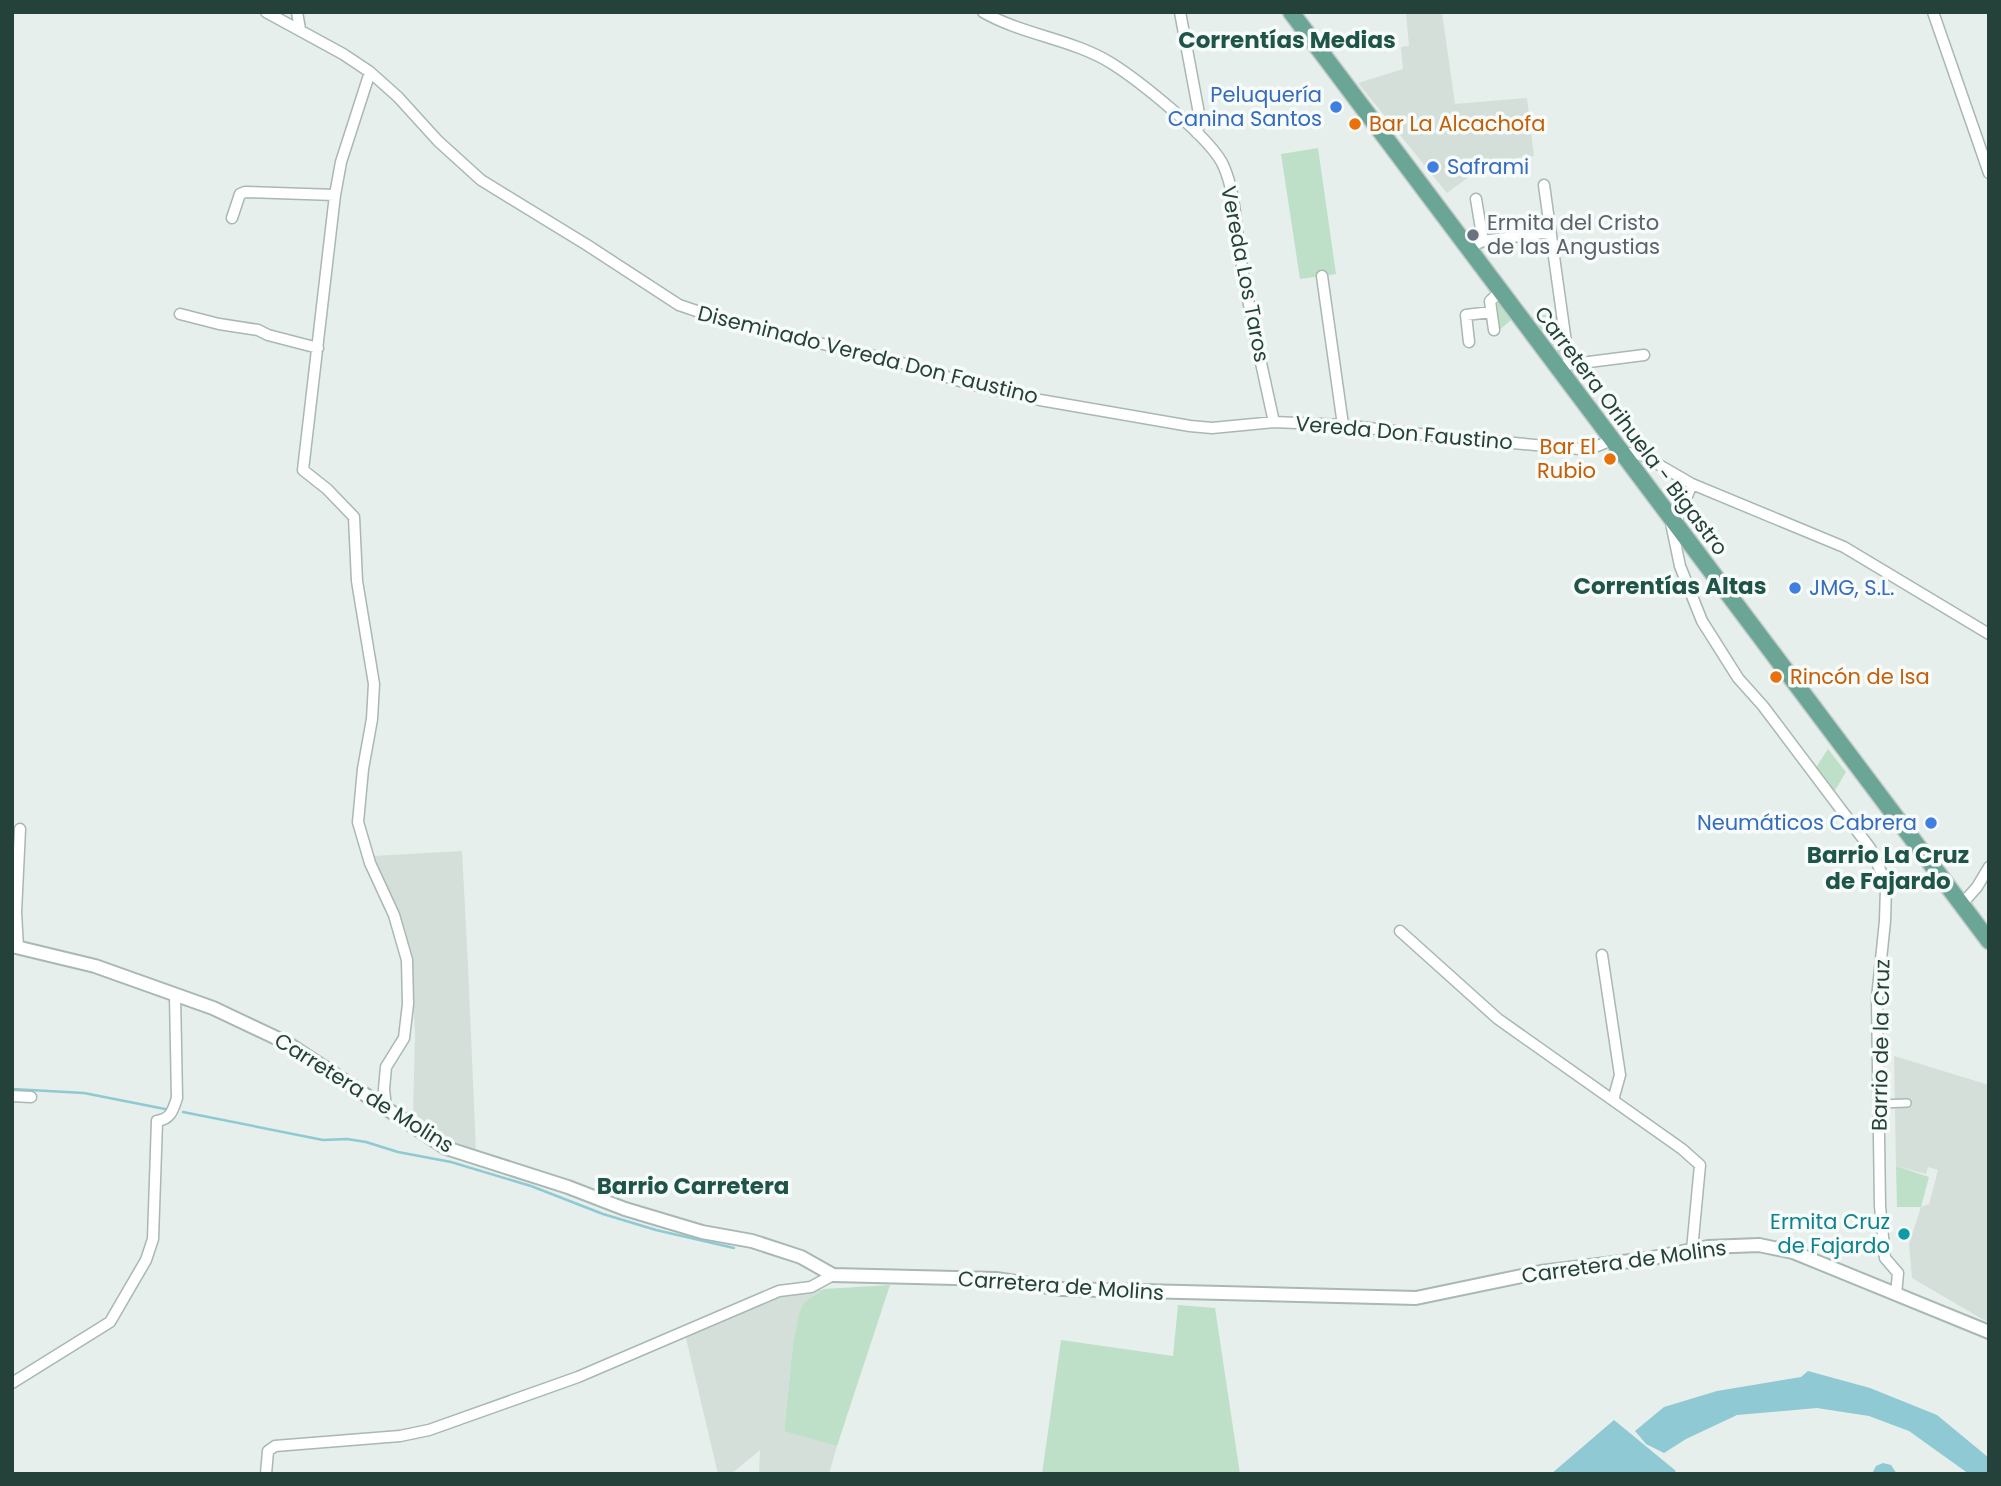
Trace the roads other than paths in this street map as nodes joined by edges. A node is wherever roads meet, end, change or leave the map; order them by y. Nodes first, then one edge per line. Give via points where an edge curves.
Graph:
1 (266, 12) edge
2 (298, 12) edge
3 (983, 12) edge
4 (1180, 12) edge
5 (1933, 12) edge
6 (1298, 14) edge
7 (300, 29) junction
8 (370, 72) junction
9 (1197, 132) junction
10 (1989, 173) edge
11 (1544, 185) dead end
12 (335, 195) junction
13 (1476, 199) dead end
14 (232, 218) dead end
15 (1550, 233) junction
16 (1476, 245) junction
17 (1322, 276) dead end
18 (1501, 291) junction
19 (1491, 312) junction
20 (180, 314) dead end
21 (1494, 330) dead end
22 (1469, 342) dead end
23 (318, 348) junction
24 (1644, 355) dead end
25 (1563, 365) junction
26 (1069, 405) joint
27 (1274, 422) junction
28 (1343, 425) junction
29 (1617, 446) junction
30 (1692, 484) junction
31 (1673, 522) junction
32 (1989, 634) edge
33 (20, 829) dead end
34 (1989, 867) edge
35 (1962, 904) junction
36 (1400, 931) dead end
37 (1987, 936) edge
38 (15, 947) edge
39 (1602, 955) dead end
40 (175, 995) junction
41 (12, 1096) edge
42 (31, 1097) dead end
43 (1613, 1100) junction
44 (1908, 1103) dead end
45 (1878, 1104) junction
46 (386, 1108) junction
47 (1692, 1250) junction
48 (833, 1275) junction
49 (1896, 1295) junction
50 (1989, 1332) edge
51 (12, 1383) edge
52 (266, 1474) edge

1 - 7 street, Diseminado Vereda Don Faustino
2 - 7 street
3 - 9 street, Vereda Los Taros via 1003,24 1109,62
4 - 9 street via 1200,119
5 - 10 street
6 - 16 main road, Carretera Orihuela - Bigastro
7 - 8 street, Diseminado Vereda Don Faustino
8 - 12 street
8 - 26 street, Diseminado Vereda Don Faustino via 481,180 679,305 973,385
9 - 27 street, Vereda Los Taros via 1223,164 1230,188
11 - 15 street
12 - 14 street via 245,192 240,194
12 - 23 street
13 - 16 street
15 - 16 street
15 - 25 street
16 - 18 main road, Carretera Orihuela - Bigastro
17 - 28 street
18 - 19 street via 1490,301
18 - 25 main road, Carretera Orihuela - Bigastro
19 - 21 street
19 - 22 street via 1466,315
20 - 23 street
23 - 46 street via 303,470 354,517 357,581 374,684 358,821 407,960 404,1038 386,1067
24 - 25 street
25 - 29 main road, Carretera Orihuela - Bigastro
26 - 27 street, Vereda Don Faustino via 1201,427
27 - 28 street, Vereda Don Faustino
28 - 29 street, Vereda Don Faustino via 1580,449
29 - 30 street
29 - 31 main road, Carretera Orihuela - Bigastro
30 - 31 street
30 - 32 street via 1844,547
31 - 35 main road, Carretera Orihuela - Bigastro
31 - 45 street, Barrio de la Cruz via 1680,566 1702,621 1738,678 1880,865 1886,898 1877,998
33 - 38 street
34 - 35 street
35 - 37 main road, Carretera Orihuela - Bigastro
36 - 43 street via 1497,1019
38 - 40 street, Carretera de Molins via 95,966
39 - 43 street via 1620,1075
40 - 46 street, Carretera de Molins via 287,1043
40 - 51 street via 177,1098 172,1113 157,1121 153,1239 146,1260 110,1322
41 - 42 street
43 - 47 street via 1700,1165
44 - 45 street
45 - 49 street, Barrio de la Cruz via 1880,1206 1885,1258 1898,1273
46 - 48 street, Carretera de Molins via 446,1147 702,1232 801,1256
47 - 48 street, Carretera de Molins via 1541,1272 1416,1298 1074,1290 996,1279
47 - 49 street, Carretera de Molins via 1759,1245 1793,1252
48 - 52 street via 811,1287 779,1291 578,1377 429,1430 275,1446 268,1451
49 - 50 street, Carretera de Molins

